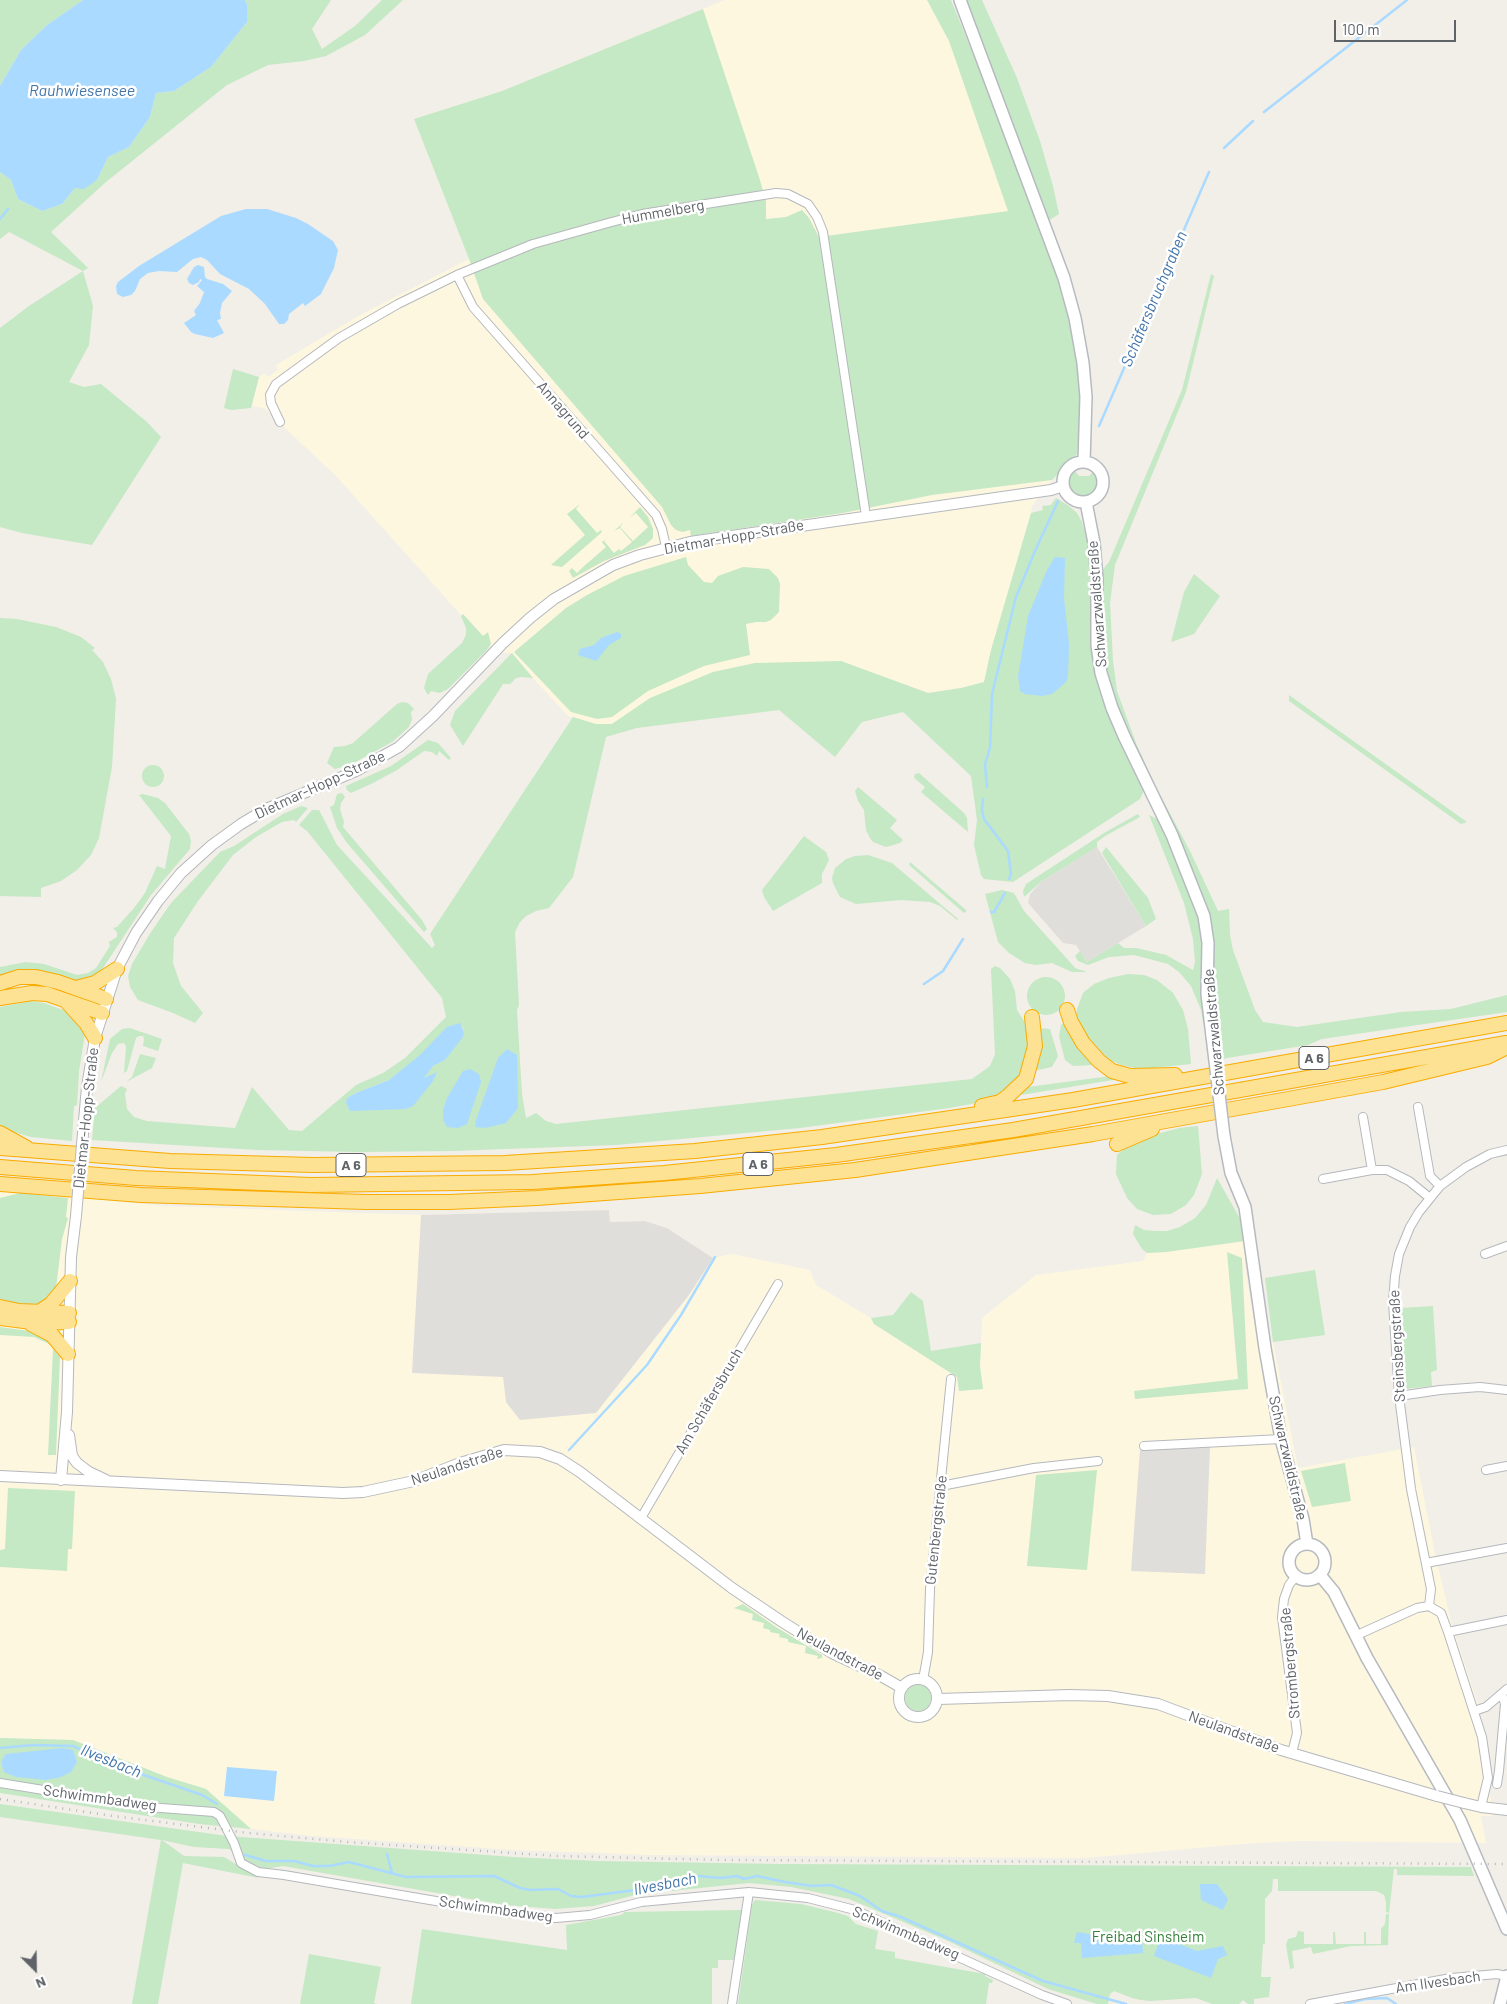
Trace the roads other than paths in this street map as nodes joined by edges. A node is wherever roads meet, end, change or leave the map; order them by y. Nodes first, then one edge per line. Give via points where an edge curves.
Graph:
1 (960, 0) edge
2 (456, 275) junction
3 (280, 422) dead end
4 (1084, 462) junction
5 (1063, 486) junction
6 (1086, 502) junction
7 (866, 516) junction
8 (666, 547) junction
9 (117, 969) junction
10 (0, 983) edge
11 (76, 988) junction
12 (0, 998) edge
13 (106, 998) junction
14 (65, 1000) junction
15 (1067, 1010) dead end
16 (102, 1012) junction
17 (1032, 1017) dead end
18 (1507, 1023) edge
19 (94, 1038) junction
20 (1507, 1045) edge
21 (1201, 1077) junction
22 (1418, 1108) dead end
23 (1186, 1117) junction
24 (1363, 1117) dead end
25 (945, 1120) junction
26 (0, 1133) edge
27 (1117, 1144) dead end
28 (0, 1148) edge
29 (1507, 1150) edge
30 (34, 1152) junction
31 (0, 1167) edge
32 (1372, 1170) junction
33 (1322, 1179) dead end
34 (0, 1184) edge
35 (23, 1186) junction
36 (1440, 1186) junction
37 (0, 1195) edge
38 (672, 1197) dead end
39 (537, 1198) junction
40 (1430, 1198) junction
41 (1507, 1246) edge
42 (1484, 1254) dead end
43 (70, 1281) junction
44 (778, 1284) dead end
45 (0, 1307) edge
46 (39, 1312) junction
47 (0, 1318) edge
48 (69, 1318) junction
49 (26, 1321) junction
50 (68, 1354) junction
51 (951, 1379) dead end
52 (1507, 1390) edge
53 (1399, 1396) junction
54 (67, 1412) junction
55 (1281, 1439) junction
56 (1144, 1446) dead end
57 (1098, 1462) dead end
58 (1507, 1466) edge
59 (1486, 1470) dead end
60 (0, 1476) edge
61 (62, 1480) junction
62 (110, 1482) junction
63 (940, 1486) junction
64 (641, 1518) junction
65 (1307, 1544) junction
66 (1507, 1548) edge
67 (1426, 1563) junction
68 (1320, 1575) junction
69 (1296, 1576) junction
70 (1429, 1606) junction
71 (1507, 1620) edge
72 (1448, 1632) junction
73 (1355, 1636) junction
74 (923, 1680) junction
75 (902, 1688) junction
76 (1504, 1691) edge
77 (938, 1698) junction
78 (1474, 1711) junction
79 (1292, 1753) junction
80 (0, 1783) edge
81 (1497, 1784) dead end
82 (1482, 1807) junction
83 (1507, 1810) edge
84 (749, 1892) junction
85 (1507, 1929) edge
86 (1507, 1976) edge
87 (732, 2004) edge
88 (1067, 2004) edge
89 (1310, 2004) edge
90 (1500, 2004) edge

1 - 4 main road via 1066,286 1083,363 1086,397
2 - 3 street, Hummelberg via 339,338 276,384 270,395
2 - 7 street, Hummelberg via 533,244 642,214 776,193 803,200 818,217 823,232
2 - 8 street, Annagrund via 473,307 656,514
4 - 5 main road via 1068,469
4 - 6 main road via 1098,468 1104,481 1099,495
5 - 6 main road via 1071,499
5 - 7 street, Dietmar-Hopp-Straße
6 - 55 main road, Schwarzwaldstraße, bridge via 1094,544 1101,673 1112,708 1175,843 1204,916 1208,943 1207,994 1224,1136 1231,1173 1245,1207
7 - 8 street, Dietmar-Hopp-Straße
8 - 9 street, Dietmar-Hopp-Straße via 613,565 554,599 503,643 412,735 385,756 266,809 212,845 181,873 158,901
9 - 11 highway via 95,983
9 - 13 street, Dietmar-Hopp-Straße
10 - 11 highway via 19,977 36,977
11 - 13 highway
12 - 14 highway via 32,993
13 - 16 street, Dietmar-Hopp-Straße
14 - 16 highway
14 - 19 highway via 86,1023
15 - 21 highway, A 6 via 1083,1043 1112,1071 1130,1076 1166,1074
16 - 19 street, Dietmar-Hopp-Straße
17 - 25 highway, A 6 via 1035,1046 1030,1070 1021,1085 1000,1102
18 - 21 highway, A 6
19 - 43 street, Dietmar-Hopp-Straße, bridge
20 - 23 highway via 1487,1057 1400,1078
20 - 31 highway, A 6 via 1013,1130 802,1159 664,1173 523,1182 311,1185 136,1178
21 - 25 highway, A 6
22 - 36 street via 1430,1176
23 - 27 highway
23 - 39 highway via 855,1170
24 - 32 street
25 - 30 highway, A 6 via 712,1149 505,1163 313,1165 170,1161
26 - 30 highway
28 - 30 highway, A 6
29 - 36 street, Steinsbergstraße via 1490,1154
32 - 33 street
32 - 40 street via 1399,1174
34 - 35 highway
35 - 37 highway
35 - 39 highway via 141,1196 281,1201 449,1202
36 - 40 street, Steinsbergstraße
38 - 39 highway via 581,1202
40 - 53 street, Steinsbergstraße via 1410,1227 1394,1276
41 - 42 street
43 - 46 highway via 51,1304
43 - 48 street, Dietmar-Hopp-Straße
44 - 64 street, Am Schäfersbruch
45 - 46 highway
46 - 48 highway
47 - 49 highway
48 - 49 highway
48 - 50 street, Dietmar-Hopp-Straße
49 - 50 highway via 52,1335
50 - 54 street, Dietmar-Hopp-Straße
51 - 63 street, Gutenbergstraße
52 - 53 street via 1440,1390
53 - 67 street, Steinsbergstraße via 1411,1489
54 - 61 street, Dietmar-Hopp-Straße
54 - 62 street via 72,1456 83,1468
55 - 56 street
55 - 65 main road, Schwarzwaldstraße
57 - 63 street via 1034,1468
58 - 59 street
60 - 61 street, Neulandstraße
61 - 62 street, Neulandstraße
62 - 64 street, Neulandstraße via 363,1492 414,1481 488,1453 529,1450 560,1459
63 - 74 street, Gutenbergstraße via 930,1589 928,1652
64 - 75 street, Neulandstraße via 732,1588 803,1636
65 - 68 main road via 1315,1545 1323,1554 1325,1565
65 - 69 main road via 1298,1546 1290,1555 1289,1567
66 - 67 street
67 - 70 street, Steinsbergstraße via 1431,1590
68 - 69 main road via 1308,1580
68 - 73 main road via 1334,1592
69 - 79 street, Strombergstraße via 1284,1599 1282,1617 1297,1733
70 - 72 street via 1440,1613
70 - 73 street via 1417,1608
71 - 72 street
72 - 78 street
73 - 85 main road via 1460,1820
74 - 75 street via 911,1680
74 - 77 street via 932,1685
75 - 77 street via 900,1704 906,1713 916,1718 927,1716 935,1709
76 - 78 street
76 - 81 street
77 - 79 street, Neulandstraße via 1070,1695 1158,1704
78 - 82 street via 1488,1770
79 - 82 street, Neulandstraße, bridge
80 - 84 street, Schwimmbadweg via 148,1807 214,1812 220,1816 241,1863 258,1872 500,1912 564,1917 590,1915 640,1902
82 - 83 street, Neulandstraße
84 - 87 street
84 - 88 street, Schwimmbadweg via 808,1898 855,1910
86 - 89 street, Am Ilvesbach via 1451,1978
86 - 90 main road

